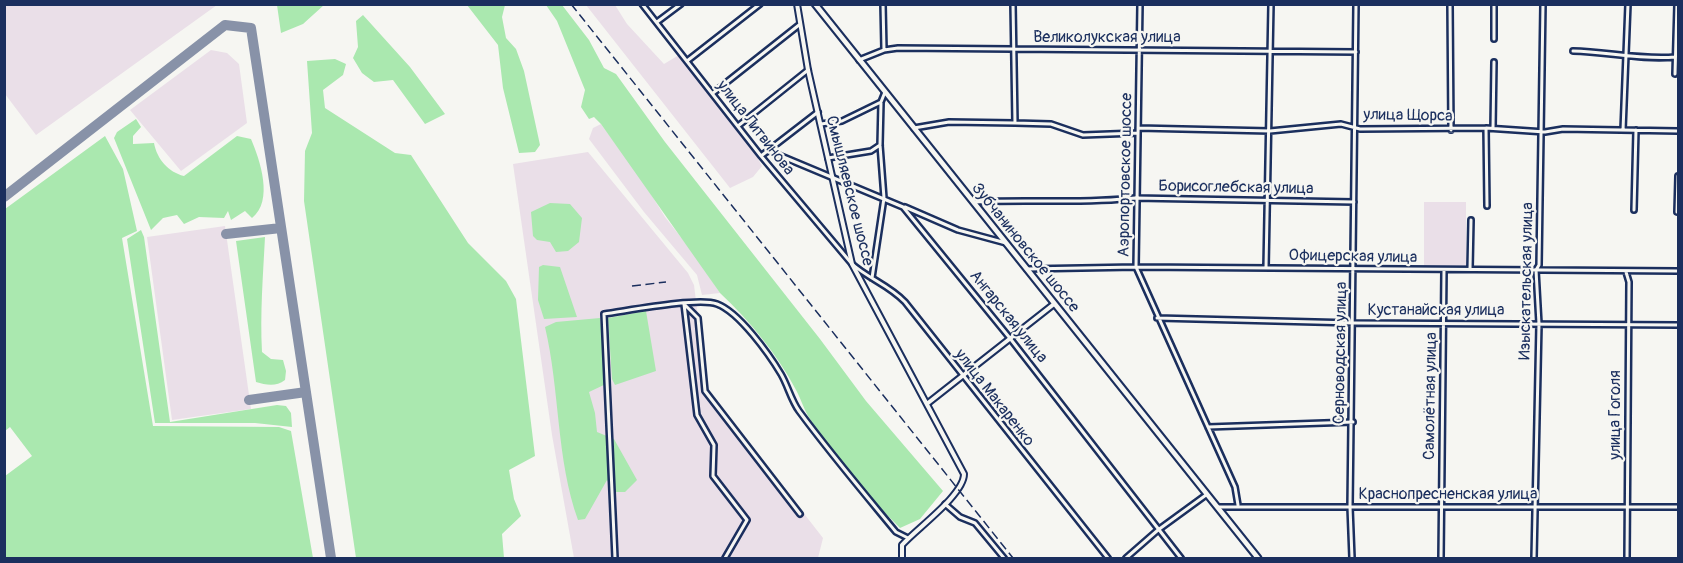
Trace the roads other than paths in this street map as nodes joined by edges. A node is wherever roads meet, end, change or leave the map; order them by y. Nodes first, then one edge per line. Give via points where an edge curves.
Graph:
1 (642, 4) edge
2 (681, 4) edge
3 (760, 4) edge
4 (797, 4) edge
5 (815, 4) edge
6 (883, 4) edge
7 (1013, 4) edge
8 (1140, 4) edge
9 (1271, 4) edge
10 (1356, 4) edge
11 (1450, 4) edge
12 (1494, 4) edge
13 (1543, 4) edge
14 (1628, 4) edge
15 (1677, 4) edge
16 (657, 22) junction
17 (799, 25) junction
18 (1494, 39) dead end
19 (884, 50) junction
20 (1013, 50) junction
21 (1139, 50) junction
22 (1573, 51) dead end
23 (1270, 52) junction
24 (1356, 52) junction
25 (1624, 53) junction
26 (1675, 57) junction
27 (859, 60) junction
28 (687, 61) junction
29 (1494, 62) dead end
30 (808, 70) junction
31 (1676, 74) dead end
32 (885, 92) junction
33 (713, 93) junction
34 (881, 102) junction
35 (818, 112) junction
36 (1015, 123) junction
37 (821, 124) junction
38 (738, 126) junction
39 (1354, 126) junction
40 (914, 128) junction
41 (1138, 128) junction
42 (1486, 128) junction
43 (1493, 128) junction
44 (1451, 130) junction
45 (1623, 130) junction
46 (1636, 130) junction
47 (1270, 131) junction
48 (1539, 131) junction
49 (1678, 131) edge
50 (1137, 133) junction
51 (880, 145) junction
52 (770, 152) junction
53 (761, 156) junction
54 (828, 158) junction
55 (832, 176) junction
56 (1678, 176) edge
57 (884, 198) junction
58 (1135, 198) junction
59 (1268, 200) junction
60 (973, 202) junction
61 (1354, 202) junction
62 (1487, 206) dead end
63 (903, 207) junction
64 (1634, 210) dead end
65 (1677, 212) dead end
66 (1471, 220) dead end
67 (1006, 243) junction
68 (852, 264) junction
69 (1136, 267) junction
70 (1266, 268) junction
71 (1354, 268) junction
72 (1027, 269) junction
73 (1444, 270) junction
74 (1470, 270) junction
75 (1536, 270) junction
76 (1678, 271) edge
77 (1626, 272) junction
78 (872, 278) junction
79 (684, 304) junction
80 (1054, 304) junction
81 (1157, 318) junction
82 (1354, 323) junction
83 (1444, 323) junction
84 (1539, 324) junction
85 (1628, 324) junction
86 (1678, 325) edge
87 (1009, 337) junction
88 (960, 375) junction
89 (928, 403) junction
90 (1353, 422) junction
91 (1208, 427) junction
92 (1206, 495) junction
93 (945, 504) junction
94 (1238, 505) junction
95 (1441, 506) junction
96 (1217, 507) junction
97 (1350, 507) junction
98 (1536, 507) junction
99 (1678, 507) edge
100 (1628, 509) junction
101 (800, 514) dead end
102 (1158, 530) junction
103 (908, 538) junction
104 (615, 558) edge
105 (725, 558) edge
106 (902, 558) edge
107 (1004, 558) edge
108 (1108, 558) edge
109 (1126, 558) edge
110 (1181, 558) edge
111 (1258, 558) edge
112 (1352, 558) edge
113 (1441, 558) edge
114 (1534, 558) edge
115 (1627, 558) edge

1 - 16 street, улица Литвинова
2 - 16 street
3 - 28 street
4 - 17 street, Смышляевское шоссе
5 - 27 main road, Зубчаниновское шоссе
6 - 19 street
7 - 20 street
8 - 21 street, Аэропортовское шоссе
9 - 23 street
10 - 24 street, Серноводская улица
11 - 44 street
12 - 18 street
13 - 48 street, Изыскательская улица
14 - 25 street
15 - 26 street
16 - 28 street, улица Литвинова
17 - 30 street, Смышляевское шоссе
17 - 33 street
19 - 20 street, Великолукская улица
19 - 27 street, Великолукская улица
20 - 21 street, Великолукская улица
20 - 36 street
21 - 23 street, Великолукская улица
21 - 41 street, Аэропортовское шоссе
22 - 25 street
23 - 24 street, Великолукская улица
23 - 47 street
24 - 39 street, Серноводская улица
25 - 26 street via 1652,59
25 - 45 street
26 - 31 street
27 - 32 main road, Зубчаниновское шоссе
28 - 33 street, улица Литвинова
29 - 43 street
30 - 35 street, Смышляевское шоссе
30 - 38 street
32 - 34 street
32 - 40 main road, Зубчаниновское шоссе
33 - 38 street, улица Литвинова
34 - 37 street via 842,121
34 - 51 street
35 - 37 street, Смышляевское шоссе
35 - 52 street
36 - 40 street via 949,122
36 - 50 street via 1051,124 1083,135
37 - 54 street, Смышляевское шоссе
38 - 53 street, улица Литвинова
39 - 44 street, улица Щорса
39 - 47 street, улица Щорса
39 - 61 street, Серноводская улица
40 - 60 main road, Зубчаниновское шоссе
41 - 47 street, улица Щорса
41 - 50 street, Аэропортовское шоссе
42 - 43 street, улица Щорса
42 - 44 street, улица Щорса
42 - 62 street
43 - 48 street, улица Щорса
45 - 46 street, улица Щорса
45 - 48 street, улица Щорса
46 - 49 street, улица Щорса
46 - 64 street
47 - 59 street
48 - 75 street, Изыскательская улица
50 - 58 street, Аэропортовское шоссе
51 - 54 street via 871,151
51 - 57 street
52 - 53 street
52 - 55 street, Ангарская улица
53 - 68 street, улица Литвинова
54 - 55 street, Смышляевское шоссе
55 - 57 street, Ангарская улица
55 - 68 street, Смышляевское шоссе
56 - 65 street
57 - 63 street, Ангарская улица
57 - 78 street
58 - 59 street, Борисоглебская улица
58 - 60 street, Борисоглебская улица via 1102,202
58 - 69 street, Аэропортовское шоссе
59 - 61 street, Борисоглебская улица
59 - 70 street
60 - 67 main road, Зубчаниновское шоссе
61 - 71 street, Серноводская улица
63 - 67 street via 958,230
63 - 87 street, Ангарская улица
66 - 74 street
67 - 72 main road, Зубчаниновское шоссе
68 - 78 street, улица Макаренко
68 - 89 street, Смышляевское шоссе
69 - 70 street, Офицерская улица
69 - 72 street, Офицерская улица
69 - 81 street, Аэропортовское шоссе
70 - 71 street, Офицерская улица
71 - 73 street, Офицерская улица
71 - 82 street, Серноводская улица
72 - 80 main road, Зубчаниновское шоссе
73 - 74 street, Офицерская улица
73 - 83 street, Самолётная улица
74 - 75 street, Офицерская улица
75 - 77 street, Офицерская улица
75 - 84 street, Изыскательская улица
76 - 77 street, Офицерская улица
77 - 85 street, улица Гоголя
78 - 88 street, улица Макаренко via 887,285 905,302
79 - 101 street via 698,318 705,391
79 - 103 street via 715,303 735,317 781,374 795,406 833,457 896,532
79 - 104 street via 604,314
79 - 105 street via 697,415 714,445 713,476 747,520
80 - 87 street
80 - 92 main road, Зубчаниновское шоссе
81 - 82 street, Кустанайская улица
81 - 91 street, Аэропортовское шоссе
82 - 83 street, Кустанайская улица
82 - 90 street, Серноводская улица
83 - 84 street, Кустанайская улица
83 - 95 street, Самолётная улица
84 - 85 street, Кустанайская улица
84 - 98 street, Изыскательская улица
85 - 86 street, Кустанайская улица
85 - 100 street, улица Гоголя
87 - 88 street
87 - 102 street, Ангарская улица
88 - 89 street
88 - 108 street, улица Макаренко
89 - 93 street, Смышляевское шоссе via 964,474 964,481
90 - 91 street
90 - 97 street, Серноводская улица
91 - 94 street, Аэропортовское шоссе via 1235,488
92 - 96 main road, Зубчаниновское шоссе
92 - 102 street
93 - 103 street, Смышляевское шоссе
93 - 107 street via 975,523
94 - 96 street, Краснопресненская улица
94 - 97 street, Краснопресненская улица
95 - 97 street, Краснопресненская улица
95 - 98 street, Краснопресненская улица
95 - 113 street, Самолётная улица
96 - 111 main road
97 - 112 street, Серноводская улица
98 - 100 street, Краснопресненская улица
98 - 114 street, Изыскательская улица
99 - 100 street, Краснопресненская улица
100 - 115 street, улица Гоголя
102 - 109 street
102 - 110 street, Ангарская улица
103 - 106 street via 902,544

